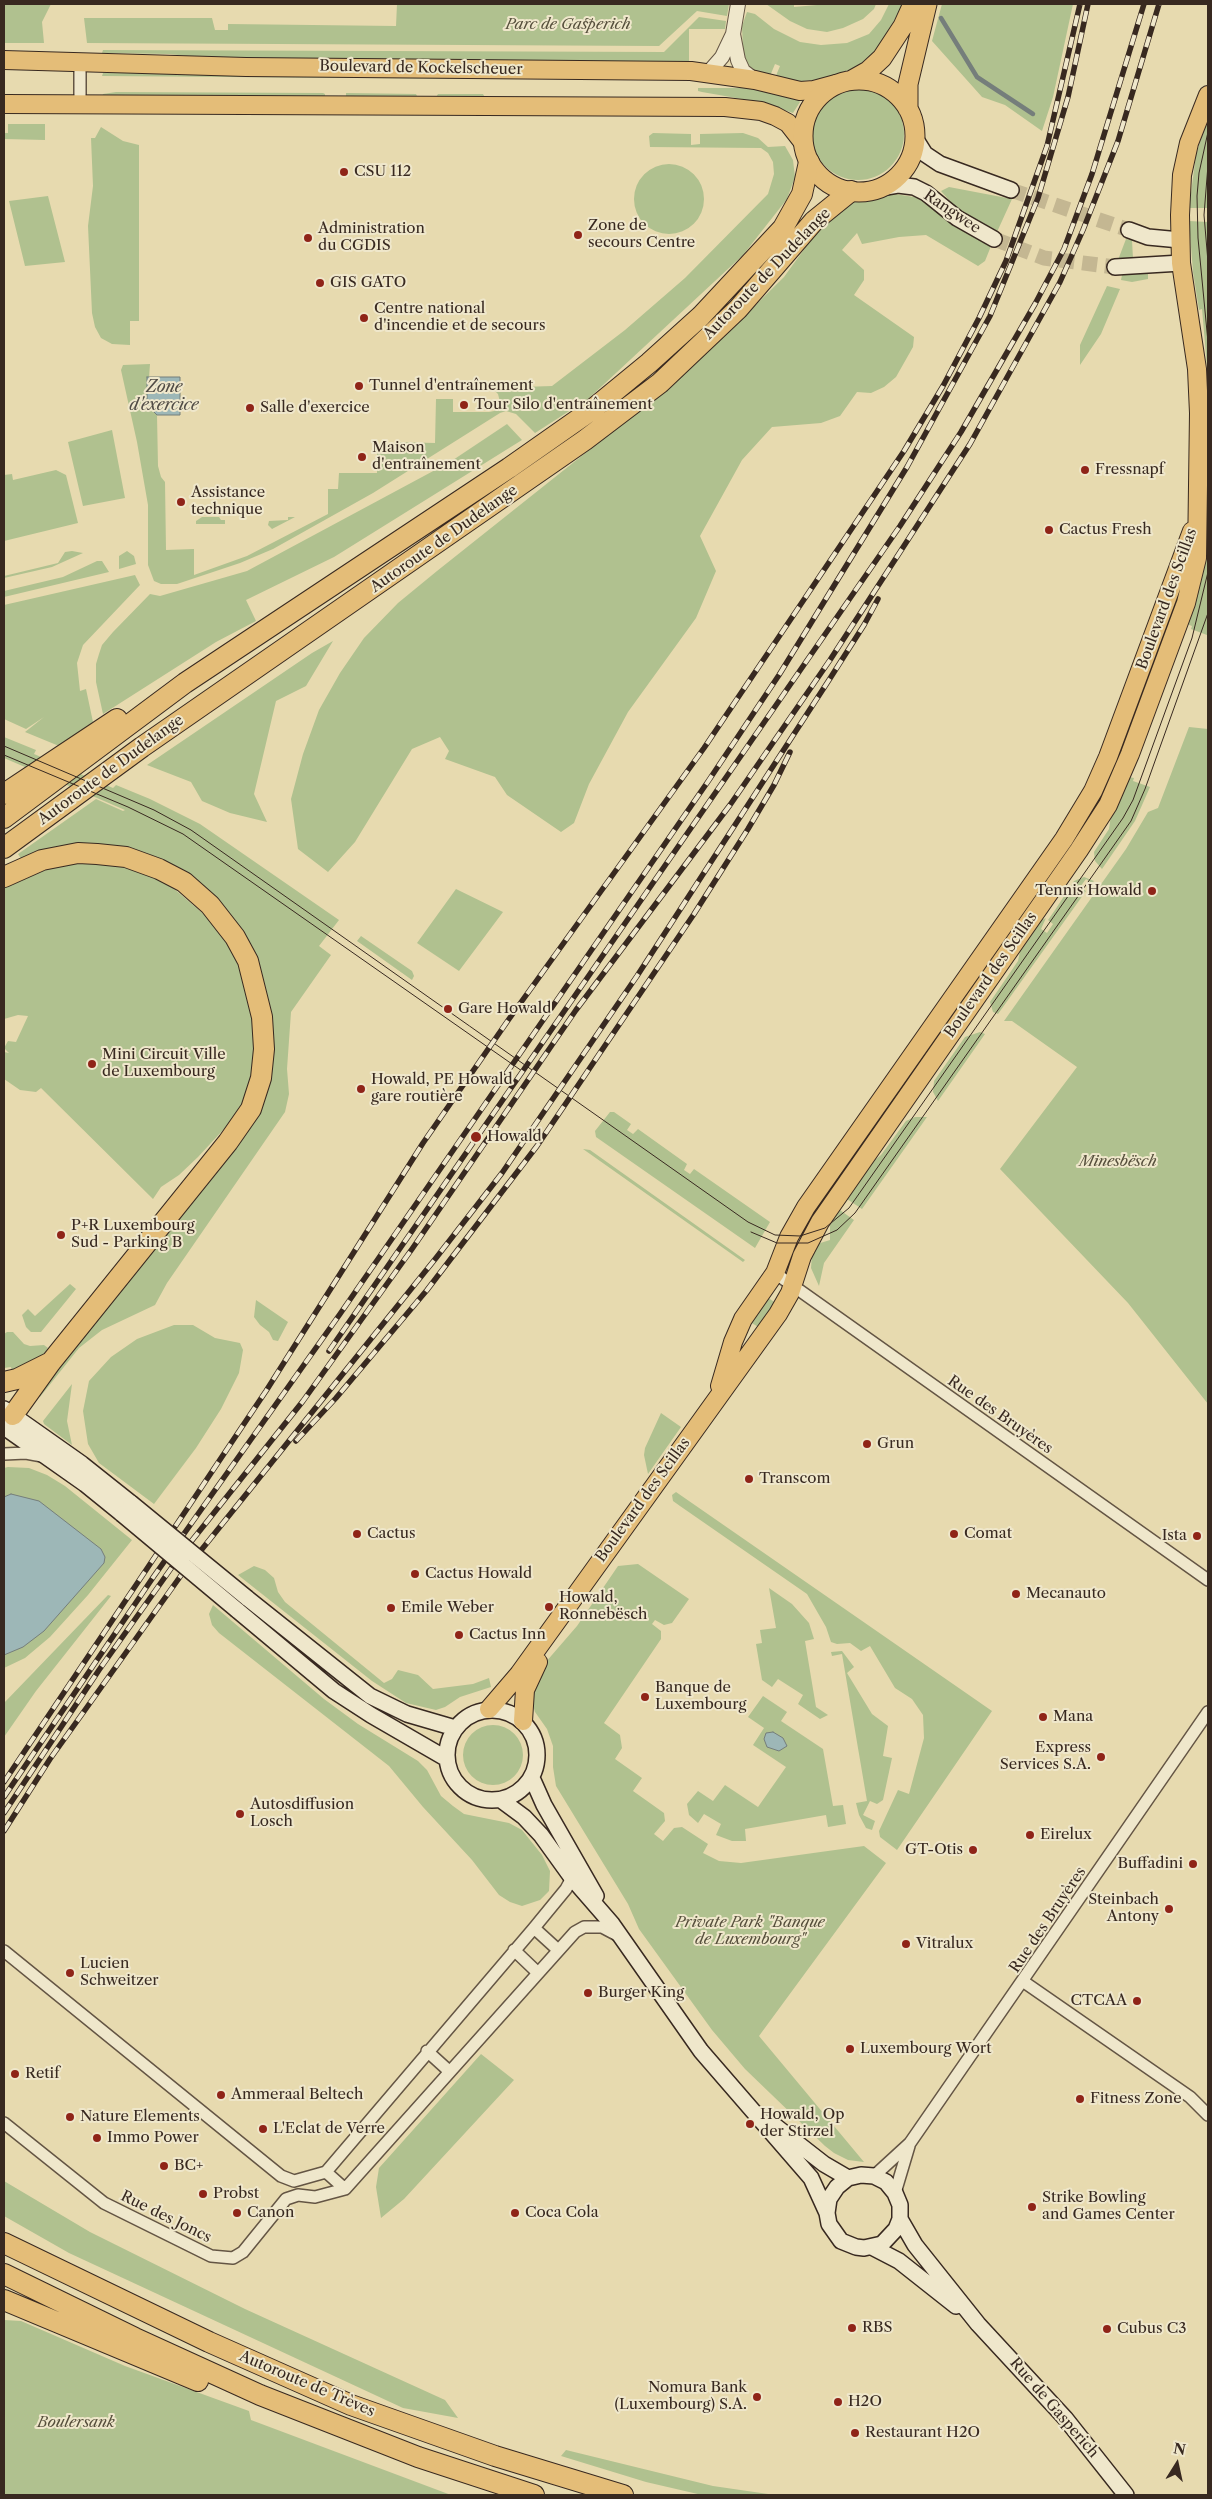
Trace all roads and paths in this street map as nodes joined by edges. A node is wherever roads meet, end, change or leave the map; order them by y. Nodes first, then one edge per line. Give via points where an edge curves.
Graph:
1 (738, 4) edge
2 (913, 4) edge
3 (928, 4) edge
4 (733, 34) junction
5 (4, 60) edge
6 (80, 61) junction
7 (708, 73) junction
8 (755, 80) junction
9 (844, 82) junction
10 (1208, 95) edge
11 (4, 104) edge
12 (80, 104) junction
13 (908, 109) junction
14 (915, 138) junction
15 (802, 141) junction
16 (809, 162) junction
17 (880, 188) junction
18 (1011, 190) tunnel mouth
19 (850, 191) junction
20 (1129, 230) tunnel mouth
21 (994, 239) tunnel mouth
22 (1180, 240) junction
23 (1181, 263) junction
24 (1115, 267) tunnel mouth
25 (1196, 520) junction
26 (185, 683) junction
27 (4, 794) edge
28 (4, 818) edge
29 (4, 848) edge
30 (4, 877) edge
31 (775, 1273) junction
32 (793, 1286) junction
33 (51, 1362) junction
34 (4, 1382) edge
35 (717, 1399) junction
36 (6, 1418) edge
37 (4, 1454) edge
38 (48, 1457) junction
39 (126, 1509) junction
40 (1208, 1580) edge
41 (571, 1602) junction
42 (489, 1709) junction
43 (1208, 1712) edge
44 (523, 1721) junction
45 (455, 1728) junction
46 (447, 1758) junction
47 (532, 1778) junction
48 (501, 1800) junction
49 (572, 1878) junction
50 (612, 1924) junction
51 (534, 1928) junction
52 (622, 1938) junction
53 (557, 1949) junction
54 (514, 1950) junction
55 (4, 1952) edge
56 (537, 1972) junction
57 (1024, 1982) junction
58 (428, 2051) junction
59 (449, 2071) junction
60 (749, 2106) junction
61 (1208, 2115) edge
62 (4, 2123) edge
63 (910, 2143) junction
64 (326, 2172) junction
65 (874, 2176) junction
66 (848, 2178) junction
67 (345, 2189) junction
68 (895, 2192) junction
69 (827, 2213) junction
70 (900, 2219) junction
71 (4, 2233) edge
72 (4, 2243) edge
73 (872, 2247) junction
74 (4, 2274) edge
75 (68, 2275) junction
76 (9, 2302) edge
77 (978, 2324) junction
78 (418, 2457) junction
79 (534, 2495) edge
80 (623, 2495) edge
81 (1126, 2495) edge

1 - 4 street
2 - 9 highway via 882,58 868,71
3 - 13 highway via 908,84
4 - 7 street via 722,57
4 - 8 street via 743,71
5 - 6 main road, Boulevard de Kockelscheuer
6 - 7 main road, Boulevard de Kockelscheuer via 246,67
6 - 12 street
7 - 8 main road, Boulevard de Kockelscheuer
8 - 9 main road, Boulevard de Kockelscheuer via 800,91
9 - 13 highway via 874,82 893,92
9 - 15 highway via 821,94 810,107 803,123
10 - 22 main road, Boulevard des Scillas via 1189,143 1182,175
11 - 12 main road
12 - 15 main road via 725,107 775,116 788,122
13 - 14 highway
14 - 17 highway via 912,155 904,170
14 - 18 main road via 924,154 940,164
15 - 16 highway
16 - 19 highway via 819,176
16 - 26 highway, Autoroute de Dudelange via 802,194 783,228 701,316 649,364 593,409 509,468
17 - 19 highway
17 - 21 main road, Rangwee via 914,187 957,218
19 - 29 highway, Autoroute de Dudelange via 814,221 738,309 652,389 586,440 142,747
20 - 22 main road via 1148,237
22 - 23 main road, Boulevard des Scillas
23 - 24 main road
23 - 25 main road, Boulevard des Scillas via 1198,369
25 - 31 main road, Boulevard des Scillas via 1093,791 1064,839 806,1207 789,1237
25 - 32 main road, Boulevard des Scillas via 1197,558 1186,603 1108,805 820,1222 802,1256
26 - 27 highway via 111,722
26 - 28 highway, Autoroute de Dudelange
30 - 33 highway via 51,858 97,854 126,858 184,882 210,905 235,937 248,961 262,1017 264,1049 261,1078 251,1108 228,1142
31 - 32 street, Rue des Bruyères
31 - 35 main road, Boulevard des Scillas via 744,1319
32 - 35 main road, Boulevard des Scillas via 778,1314
32 - 40 street, Rue des Bruyères
33 - 34 highway
33 - 36 highway
35 - 41 main road, Boulevard des Scillas
36 - 38 main road
36 - 39 main road via 82,1464
37 - 38 street
38 - 39 main road
39 - 45 main road, bridge via 247,1598 370,1696 407,1714
39 - 46 main road, bridge via 237,1610 334,1690 370,1715
41 - 42 main road, Boulevard des Scillas via 519,1674
41 - 44 main road, Boulevard des Scillas via 529,1679
42 - 44 main road via 513,1714
42 - 45 main road via 465,1718
43 - 57 street, Rue des Bruyères
44 - 47 main road via 533,1733 538,1748
45 - 46 main road
46 - 48 main road via 450,1773 465,1790 486,1800
47 - 48 main road via 513,1796
47 - 50 main road
48 - 49 main road via 542,1835
49 - 50 main road
49 - 51 street
50 - 52 main road
51 - 53 street
51 - 54 street
52 - 53 street via 602,1926 584,1927
52 - 60 main road via 701,2051
53 - 56 street
54 - 56 street
54 - 58 street
55 - 64 street via 281,2176 294,2181
56 - 59 street
57 - 61 street via 1190,2097
57 - 63 street, Rue des Bruyères
58 - 59 street
58 - 64 street
59 - 67 street
60 - 66 main road via 824,2164
60 - 69 main road via 811,2178
62 - 67 street, Rue des Joncs via 104,2204 211,2256 233,2258 243,2252 286,2199 315,2197
63 - 65 street
63 - 68 street
64 - 67 street
65 - 66 main road
65 - 68 main road
66 - 69 main road via 829,2199
68 - 70 main road via 900,2205
69 - 73 main road via 829,2224 841,2240 856,2248
70 - 73 main road via 890,2237
70 - 77 main road, Rue de Gasperich via 915,2245
71 - 75 highway
72 - 75 highway, Autoroute de Trèves
73 - 77 main road, Rue de Gasperich via 899,2261
74 - 78 highway, Autoroute de Trèves via 260,2395
75 - 80 highway, Autoroute de Trèves via 351,2405 495,2456
76 - 78 highway via 313,2428
77 - 81 main road, Rue de Gasperich via 1065,2418
78 - 79 highway, Autoroute de Trèves

